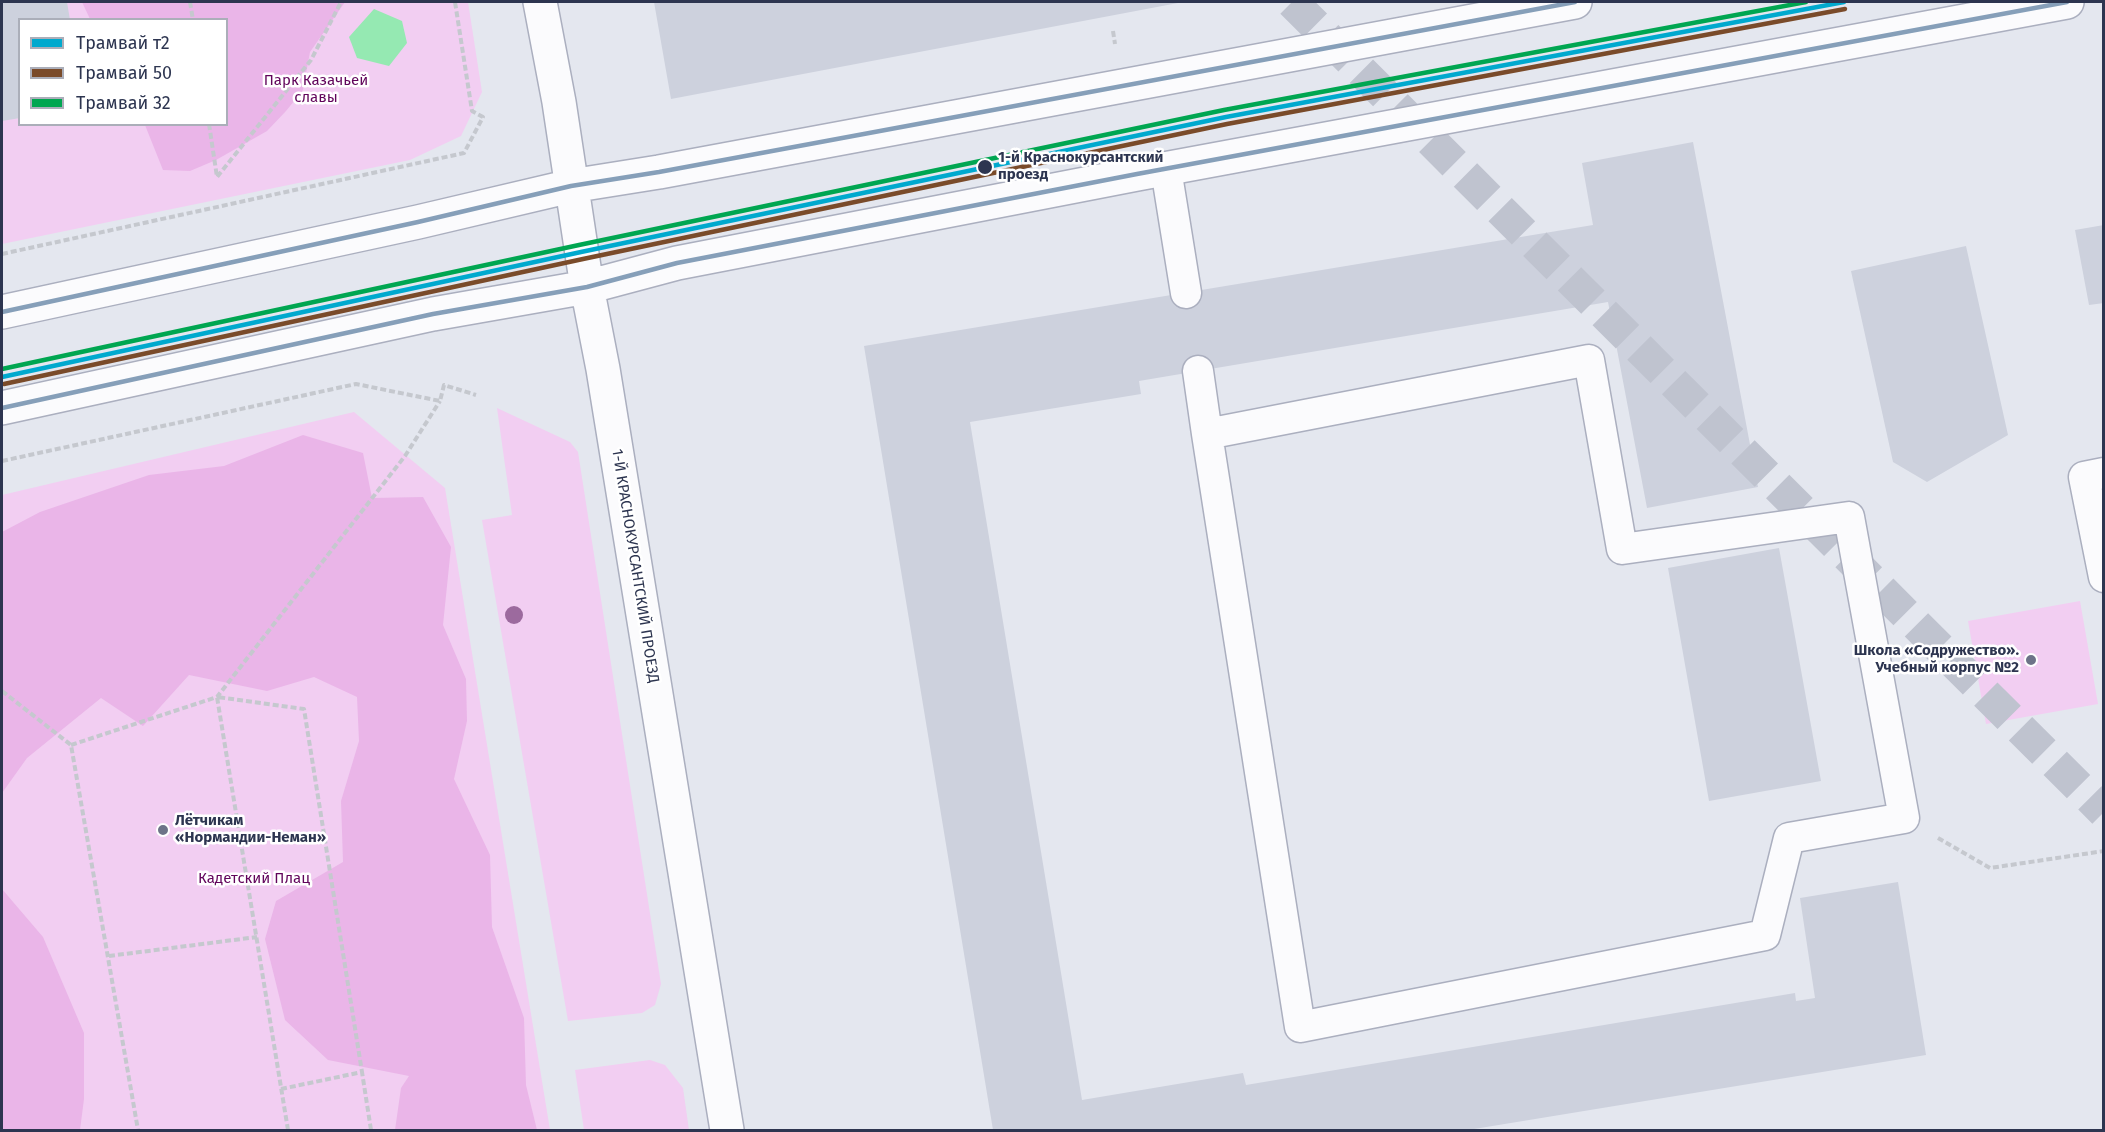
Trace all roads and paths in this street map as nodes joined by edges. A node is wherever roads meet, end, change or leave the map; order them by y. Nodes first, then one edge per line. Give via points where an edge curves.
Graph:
1 (190, 2) edge
2 (341, 2) edge
3 (454, 2) edge
4 (540, 2) edge
5 (1575, 2) edge
6 (2067, 2) edge
7 (193, 18) edge
8 (209, 126) edge
9 (1166, 169) junction
10 (571, 186) junction
11 (2, 254) edge
12 (587, 286) junction
13 (1186, 293) dead end
14 (2, 312) edge
15 (1198, 371) dead end
16 (476, 395) dead end
17 (440, 401) junction
18 (2, 408) edge
19 (1207, 434) junction
20 (2, 461) edge
21 (2103, 473) edge
22 (2103, 577) edge
23 (2, 691) edge
24 (217, 697) junction
25 (71, 745) junction
26 (1904, 818) junction
27 (2103, 851) edge
28 (257, 937) junction
29 (109, 956) junction
30 (362, 1072) junction
31 (281, 1089) junction
32 (138, 1131) edge
33 (288, 1131) edge
34 (371, 1131) edge
35 (727, 1131) edge

1 - 7 path
2 - 8 path via 311,60 217,177
3 - 11 path via 472,111 483,117 464,153
4 - 10 main road, 1-Й КРАСНОКУРСАНТСКИЙ ПРОЕЗД
5 - 10 main road
6 - 9 main road
9 - 12 main road via 677,263
9 - 13 lane
10 - 12 main road, 1-Й КРАСНОКУРСАНТСКИЙ ПРОЕЗД
10 - 14 main road
12 - 18 main road via 433,314
12 - 35 main road, 1-Й КРАСНОКУРСАНТСКИЙ ПРОЕЗД
15 - 19 lane
16 - 17 path via 444,385
17 - 20 path via 356,384
17 - 24 path via 405,456
19 - 26 lane via 1589,360 1622,549 1849,517
19 - 26 lane via 1300,1027 1765,935 1789,838
21 - 22 lane via 2084,477
23 - 25 path
24 - 25 path
24 - 28 path
24 - 30 path via 304,709
25 - 29 path
26 - 27 path via 1990,868
28 - 29 path
28 - 31 path
29 - 32 path
30 - 31 path
30 - 34 path
31 - 33 path

